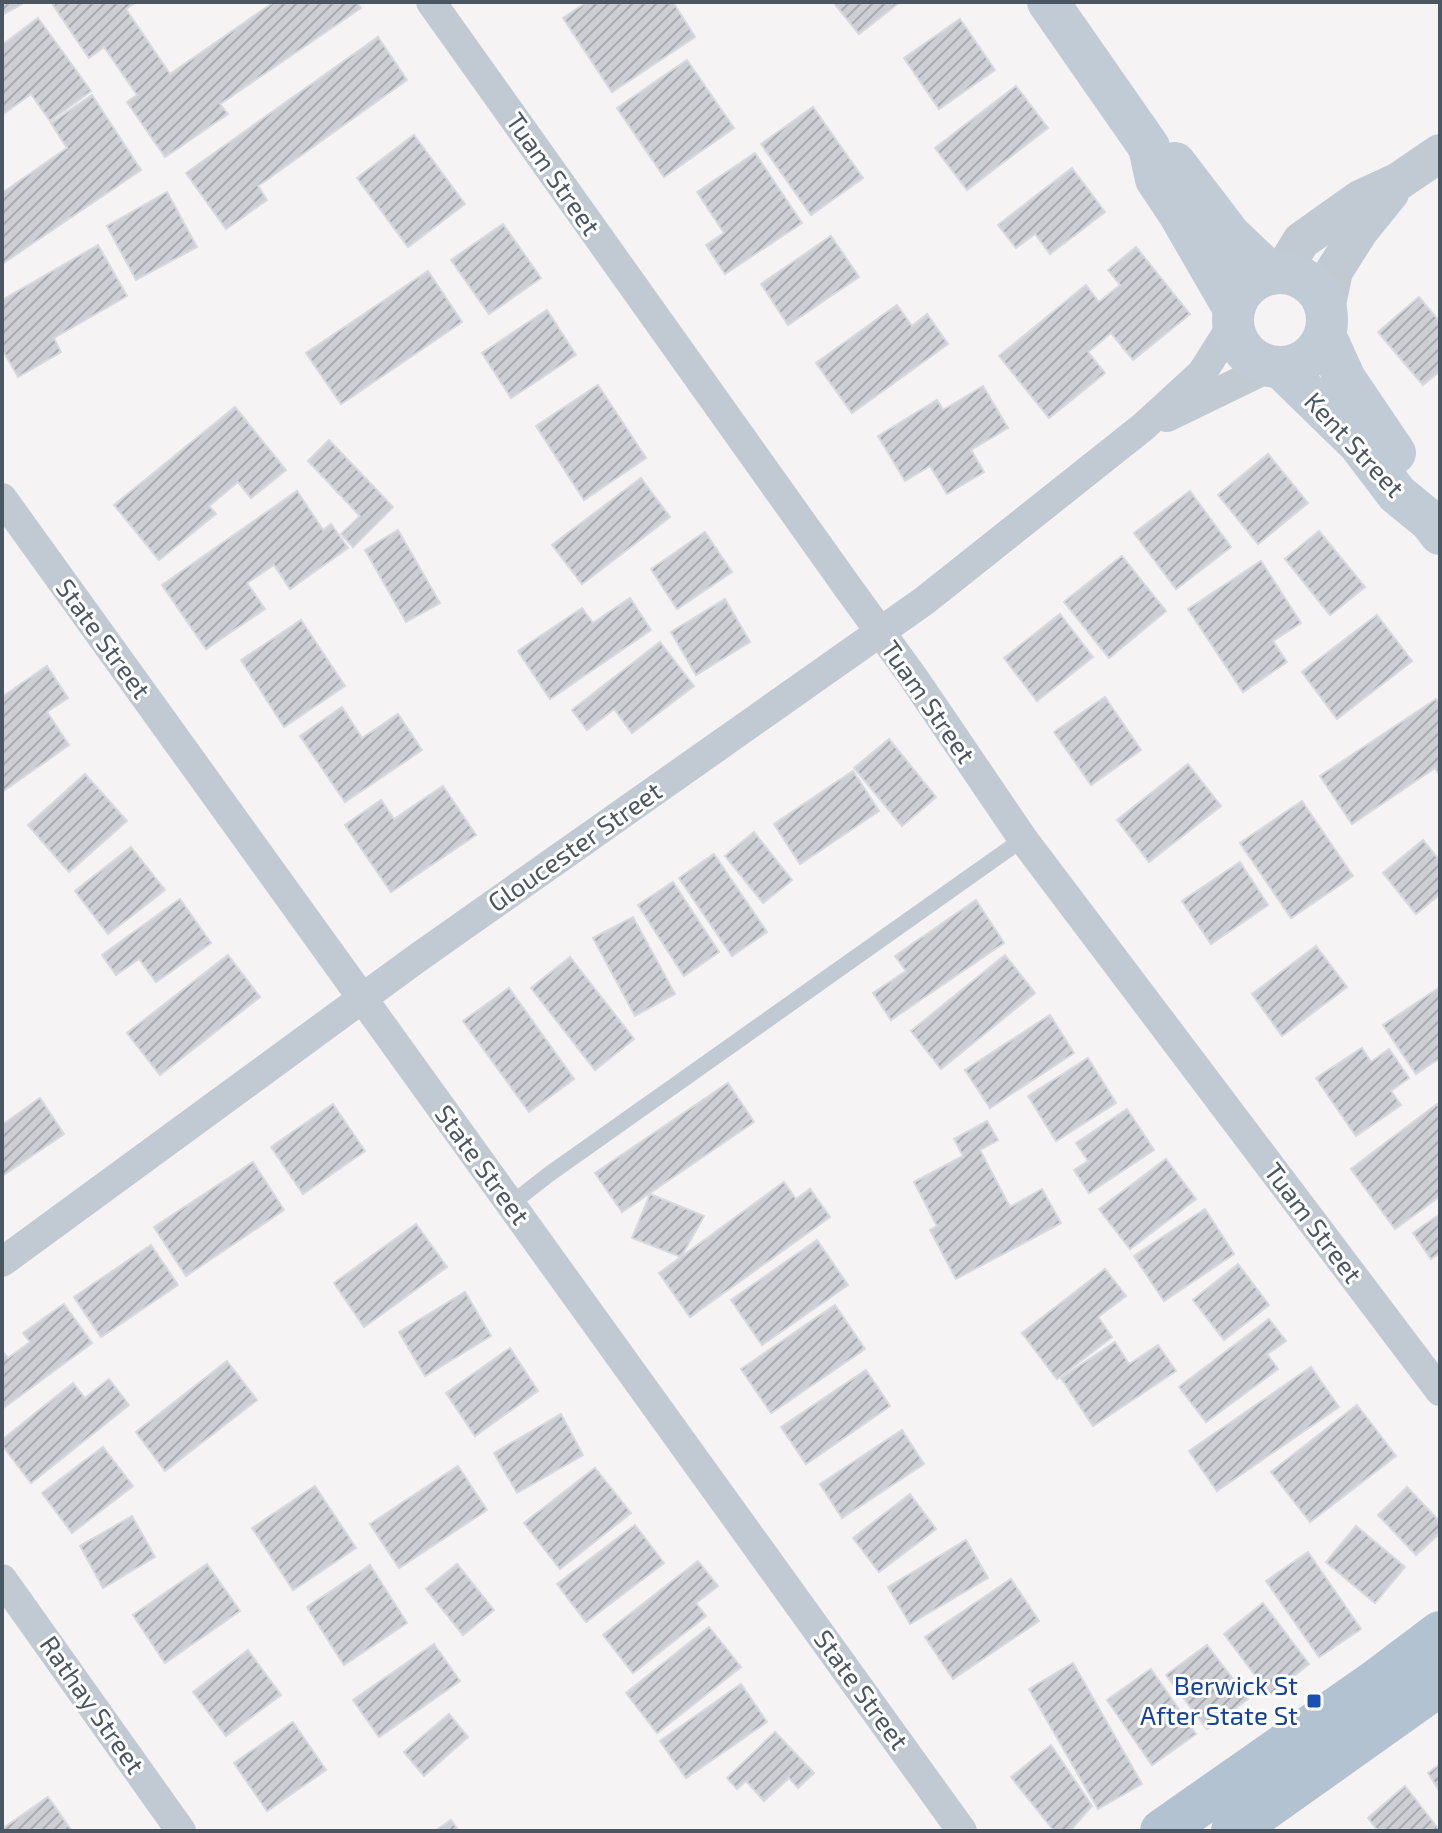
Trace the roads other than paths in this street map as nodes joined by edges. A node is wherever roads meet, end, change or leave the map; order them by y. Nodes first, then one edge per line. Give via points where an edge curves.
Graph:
1 (431, 2) edge
2 (1048, 2) edge
3 (1149, 147) junction
4 (1440, 153) edge
5 (1399, 181) junction
6 (1276, 274) junction
7 (1234, 316) junction
8 (1325, 322) junction
9 (1276, 367) junction
10 (1143, 427) junction
11 (2, 498) edge
12 (1435, 528) edge
13 (879, 632) junction
14 (1023, 839) junction
15 (361, 999) junction
16 (511, 1204) junction
17 (2, 1262) edge
18 (1440, 1391) edge
19 (2, 1579) edge
20 (1440, 1633) edge
21 (1440, 1684) edge
22 (181, 1831) edge
23 (962, 1831) edge
24 (1162, 1831) edge
25 (1233, 1831) edge

1 - 13 street, Tuam Street
2 - 3 main road
3 - 6 main road via 1165,149 1230,235
3 - 7 main road via 1156,179
4 - 5 street
5 - 6 street via 1360,199 1301,241
5 - 8 street via 1334,271
6 - 7 main road via 1247,286
6 - 8 main road via 1290,274 1313,286 1321,297
7 - 9 main road via 1236,336 1250,356
7 - 10 street, Gloucester Street via 1202,373
8 - 9 main road via 1312,355
8 - 12 main road, Kent Street via 1345,379 1418,487
9 - 10 street, Gloucester Street
9 - 12 main road, Kent Street via 1359,444 1397,494
10 - 13 street, Gloucester Street
11 - 15 street, State Street
13 - 14 street, Tuam Street
13 - 15 street, Gloucester Street
14 - 16 lane
14 - 18 street, Tuam Street
15 - 16 street, State Street
15 - 17 street, Gloucester Street
16 - 23 street, State Street
19 - 22 street, Rathay Street
20 - 24 main road
21 - 25 main road

